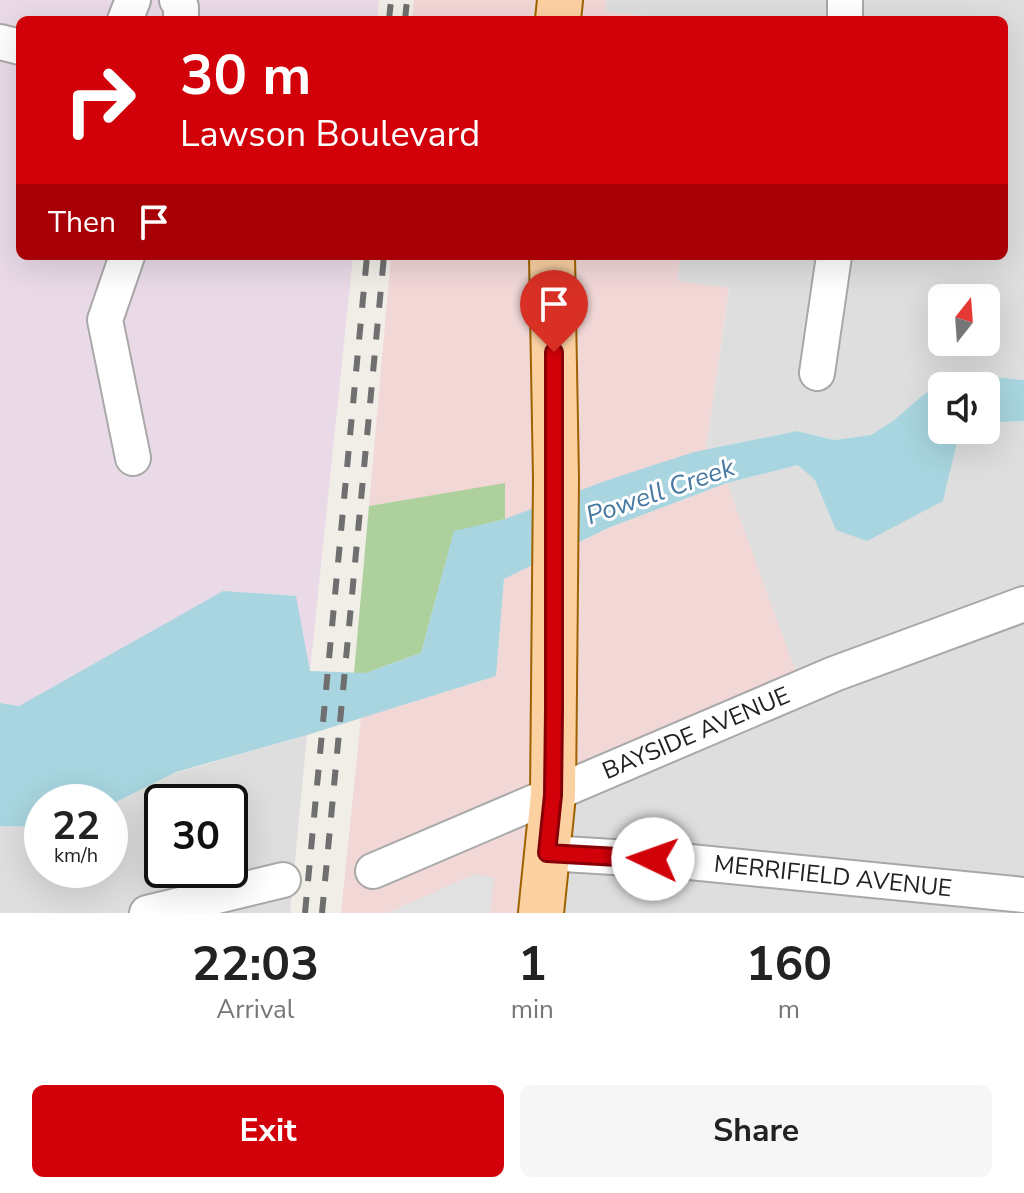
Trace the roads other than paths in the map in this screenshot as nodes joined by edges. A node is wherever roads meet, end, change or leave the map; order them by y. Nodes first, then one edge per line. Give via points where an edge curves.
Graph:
1 (126, 260) edge
2 (552, 260) edge
3 (833, 260) edge
4 (817, 373) dead end
5 (133, 458) dead end
6 (1024, 604) edge
7 (553, 795) junction
8 (547, 853) junction
9 (373, 871) dead end
10 (283, 880) dead end
11 (1024, 895) edge
12 (147, 913) edge
13 (541, 913) edge

1 - 5 street via 105,320
2 - 7 main road
3 - 4 street
6 - 7 street, BAYSIDE AVENUE via 834,674
7 - 8 main road
7 - 9 street, BAYSIDE AVENUE
8 - 11 street, MERRIFIELD AVENUE
8 - 13 main road
10 - 12 street

